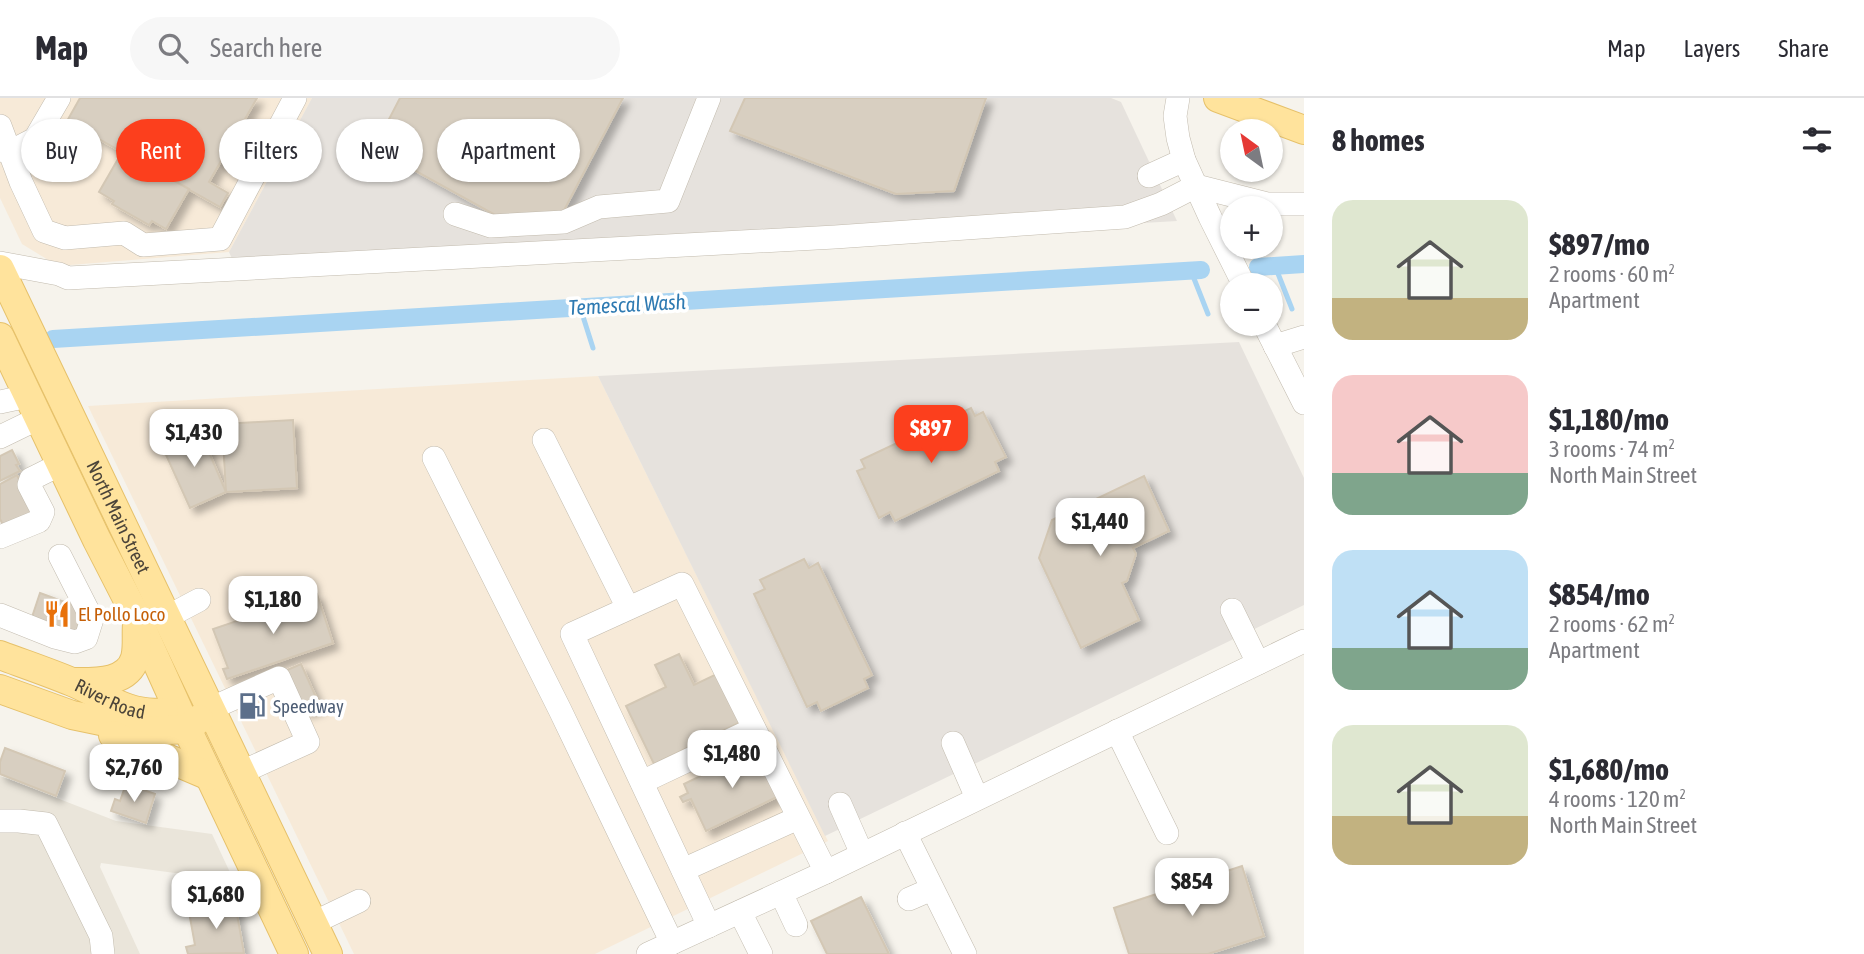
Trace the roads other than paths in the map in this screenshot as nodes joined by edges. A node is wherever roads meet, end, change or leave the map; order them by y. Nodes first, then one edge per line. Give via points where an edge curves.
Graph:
1 (59, 98) edge
2 (295, 98) edge
3 (709, 98) edge
4 (1178, 98) edge
5 (1218, 98) edge
6 (0, 126) edge
7 (1304, 130) edge
8 (3, 158) edge
9 (1184, 160) junction
10 (1149, 176) dead end
11 (1196, 187) junction
12 (1304, 204) edge
13 (455, 214) dead end
14 (0, 263) edge
15 (0, 269) edge
16 (1238, 273) edge
17 (1270, 336) edge
18 (0, 337) edge
19 (1304, 337) edge
20 (1275, 346) junction
21 (0, 402) edge
22 (1304, 403) edge
23 (33, 405) junction
24 (0, 437) edge
25 (544, 440) dead end
26 (434, 458) dead end
27 (61, 464) junction
28 (0, 537) edge
29 (60, 556) dead end
30 (199, 600) dead end
31 (628, 608) junction
32 (1232, 610) dead end
33 (0, 615) edge
34 (167, 617) junction
35 (137, 618) junction
36 (1304, 641) edge
37 (0, 655) edge
38 (1258, 663) junction
39 (73, 682) junction
40 (0, 689) edge
41 (212, 708) junction
42 (72, 715) junction
43 (183, 719) junction
44 (754, 729) junction
45 (1117, 731) junction
46 (953, 743) dead end
47 (242, 772) junction
48 (209, 776) junction
49 (642, 782) junction
50 (977, 798) junction
51 (840, 804) dead end
52 (798, 818) junction
53 (0, 821) edge
54 (905, 833) junction
55 (1167, 833) dead end
56 (862, 854) junction
57 (683, 870) junction
58 (826, 872) junction
59 (932, 889) junction
60 (781, 893) junction
61 (909, 899) dead end
62 (359, 901) dead end
63 (740, 912) junction
64 (313, 923) junction
65 (796, 925) dead end
66 (709, 926) junction
67 (672, 943) junction
68 (103, 954) edge
69 (294, 954) edge
70 (328, 954) edge
71 (648, 954) edge
72 (761, 954) edge
73 (965, 954) edge

1 - 8 street via 35,139
2 - 8 street via 220,239 143,245 124,233 65,238 44,231 21,182
3 - 13 street via 668,201 598,206 564,222 491,226
4 - 9 street via 1175,116
5 - 7 main road
6 - 8 street
9 - 10 street
9 - 11 street
11 - 12 street via 1267,204
11 - 14 street via 1125,217 835,237 68,278
11 - 16 street
15 - 34 main road, North Main Street
17 - 20 street
18 - 23 main road, North Main Street
19 - 20 street
20 - 22 street
21 - 23 street
23 - 24 street
23 - 27 main road, North Main Street
25 - 31 street
26 - 67 street
27 - 28 street via 31,478 29,485 43,512 39,521
27 - 35 main road, North Main Street
29 - 33 street via 92,619 86,638 75,642 55,637
30 - 34 street
31 - 44 street via 682,584
31 - 49 street via 572,634
32 - 38 street
34 - 41 main road, North Main Street
35 - 39 main road via 135,659 124,674 110,681
35 - 43 main road, North Main Street
36 - 38 street
37 - 39 main road, River Road
38 - 45 street
39 - 43 main road, River Road via 108,701
40 - 42 main road, River Road
41 - 43 main road, River Road
41 - 47 main road, North Main Street
41 - 47 street via 279,678 308,742
42 - 43 main road, River Road via 149,731
42 - 48 main road
43 - 48 main road, North Main Street
44 - 49 street
44 - 52 street
45 - 50 street
45 - 55 street
46 - 50 street
47 - 64 main road, North Main Street
48 - 69 main road, North Main Street
49 - 57 street
50 - 54 street
51 - 56 street
52 - 57 street
52 - 58 street
53 - 68 street via 46,824 101,936
54 - 56 street
54 - 59 street
56 - 58 street
57 - 66 street
58 - 60 street
59 - 61 street
59 - 73 street
60 - 63 street
60 - 65 street
62 - 64 street
63 - 66 street
63 - 72 street
64 - 70 main road, North Main Street
66 - 67 street
67 - 71 street

